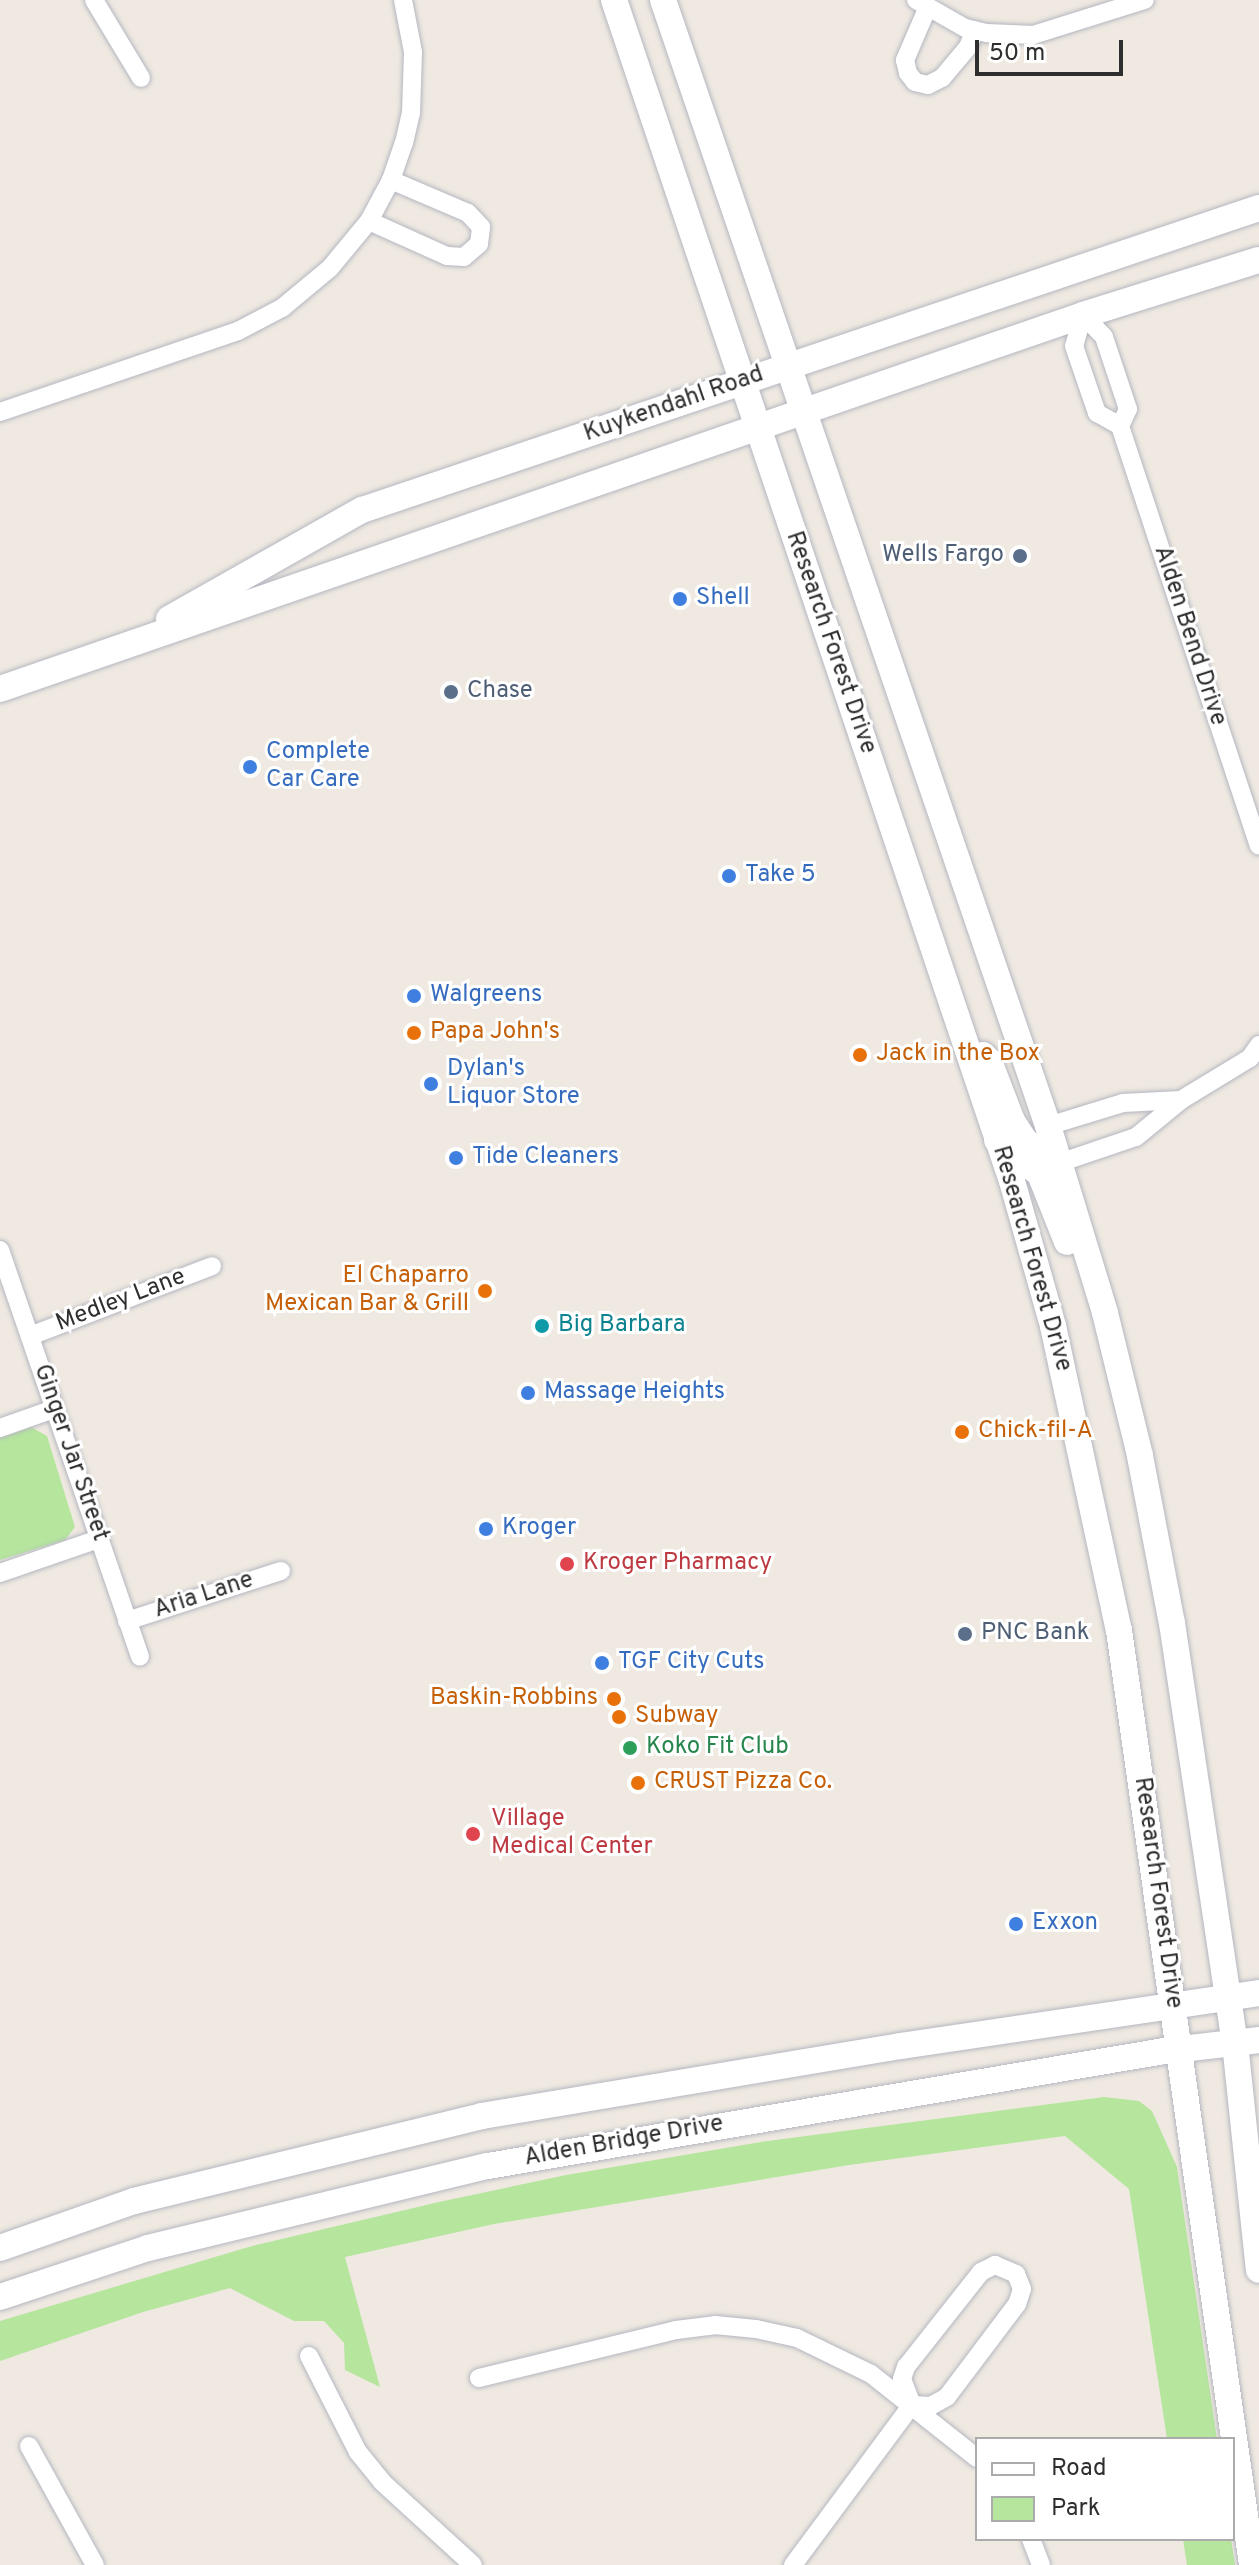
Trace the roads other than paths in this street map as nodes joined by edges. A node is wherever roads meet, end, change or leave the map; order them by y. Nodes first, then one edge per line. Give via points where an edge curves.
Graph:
1 (94, 0) edge
2 (403, 0) edge
3 (614, 0) edge
4 (663, 0) edge
5 (1145, 0) edge
6 (922, 5) edge
7 (975, 30) junction
8 (141, 78) dead end
9 (391, 180) junction
10 (1259, 208) edge
11 (369, 221) junction
12 (1259, 260) edge
13 (1083, 315) junction
14 (788, 367) junction
15 (742, 381) junction
16 (0, 412) edge
17 (805, 413) junction
18 (1120, 426) junction
19 (759, 428) junction
20 (111, 651) junction
21 (0, 689) edge
22 (1259, 846) edge
23 (961, 1032) junction
24 (1259, 1045) edge
25 (1181, 1100) junction
26 (1048, 1126) junction
27 (997, 1140) junction
28 (1059, 1163) junction
29 (0, 1250) edge
30 (212, 1266) dead end
31 (4, 1276) edge
32 (1094, 1278) junction
33 (30, 1336) junction
34 (54, 1409) junction
35 (0, 1428) edge
36 (99, 1539) junction
37 (281, 1571) dead end
38 (0, 1573) edge
39 (127, 1621) junction
40 (140, 1657) dead end
41 (1259, 1993) edge
42 (1228, 1998) junction
43 (1173, 2005) junction
44 (1247, 2042) edge
45 (1179, 2049) junction
46 (0, 2248) edge
47 (1259, 2270) edge
48 (0, 2297) edge
49 (309, 2356) dead end
50 (479, 2378) dead end
51 (912, 2405) junction
52 (1234, 2437) edge
53 (1235, 2445) edge
54 (29, 2446) dead end
55 (975, 2456) edge
56 (1032, 2541) edge
57 (95, 2565) edge
58 (473, 2565) edge
59 (793, 2565) edge
60 (1041, 2565) edge
61 (1252, 2565) edge

1 - 8 street
2 - 9 street via 413,82 404,143
3 - 15 main road, Research Forest Drive
4 - 14 main road, Research Forest Drive
5 - 7 street via 1033,35
6 - 7 street
6 - 7 street via 905,60 915,82 928,85 942,78
9 - 11 street
9 - 11 street via 468,213 481,227 479,244 464,257 447,256
10 - 14 main road, Kuykendahl Road
11 - 16 street via 308,288 238,331
12 - 13 main road, Kuykendahl Road
13 - 17 main road, Kuykendahl Road
13 - 18 street, Alden Bend Drive via 1104,337 1109,351 1128,409
13 - 18 street, Alden Bend Drive via 1074,346 1097,413
14 - 15 main road, Kuykendahl Road
14 - 17 main road, Research Forest Drive
15 - 19 main road, Research Forest Drive
15 - 20 main road, Kuykendahl Road via 362,510
17 - 19 main road, Kuykendahl Road
17 - 26 main road, Research Forest Drive
18 - 22 street, Alden Bend Drive
19 - 20 main road, Kuykendahl Road
19 - 23 main road, Research Forest Drive
20 - 21 main road, Kuykendahl Road
23 - 27 main road, Research Forest Drive
23 - 28 main road via 989,1061 1025,1141
24 - 25 street via 1250,1058
25 - 26 street via 1123,1103
25 - 28 street via 1136,1137
26 - 28 main road, Research Forest Drive
27 - 32 main road via 1040,1174 1072,1254
27 - 43 main road, Research Forest Drive via 1053,1326 1087,1470 1119,1630
28 - 32 main road, Research Forest Drive
29 - 31 street, Ginger Jar Street
30 - 33 street, Medley Lane
31 - 33 street, Ginger Jar Street
32 - 42 main road, Research Forest Drive via 1140,1456 1172,1623
33 - 34 street, Ginger Jar Street
34 - 35 street
34 - 36 street, Ginger Jar Street
36 - 38 street
36 - 39 street, Ginger Jar Street
37 - 39 street, Aria Lane
39 - 40 street, Ginger Jar Street
41 - 42 main road, Alden Bridge Drive
42 - 43 main road, Alden Bridge Drive
42 - 44 main road, Research Forest Drive
43 - 45 main road, Research Forest Drive
43 - 46 main road, Alden Bridge Drive via 482,2116 134,2201
44 - 45 main road, Alden Bridge Drive
44 - 47 main road, Research Forest Drive
45 - 48 main road, Alden Bridge Drive via 488,2166 148,2248
45 - 52 main road, Research Forest Drive
49 - 58 street via 358,2452 382,2482
50 - 51 street via 715,2325 797,2338 871,2374
51 - 51 street via 931,2406 947,2397 1017,2304 1022,2289 1010,2269 995,2265 981,2272 906,2367 902,2379
51 - 55 street
51 - 59 street
53 - 61 main road, Research Forest Drive
54 - 57 street
56 - 60 street

